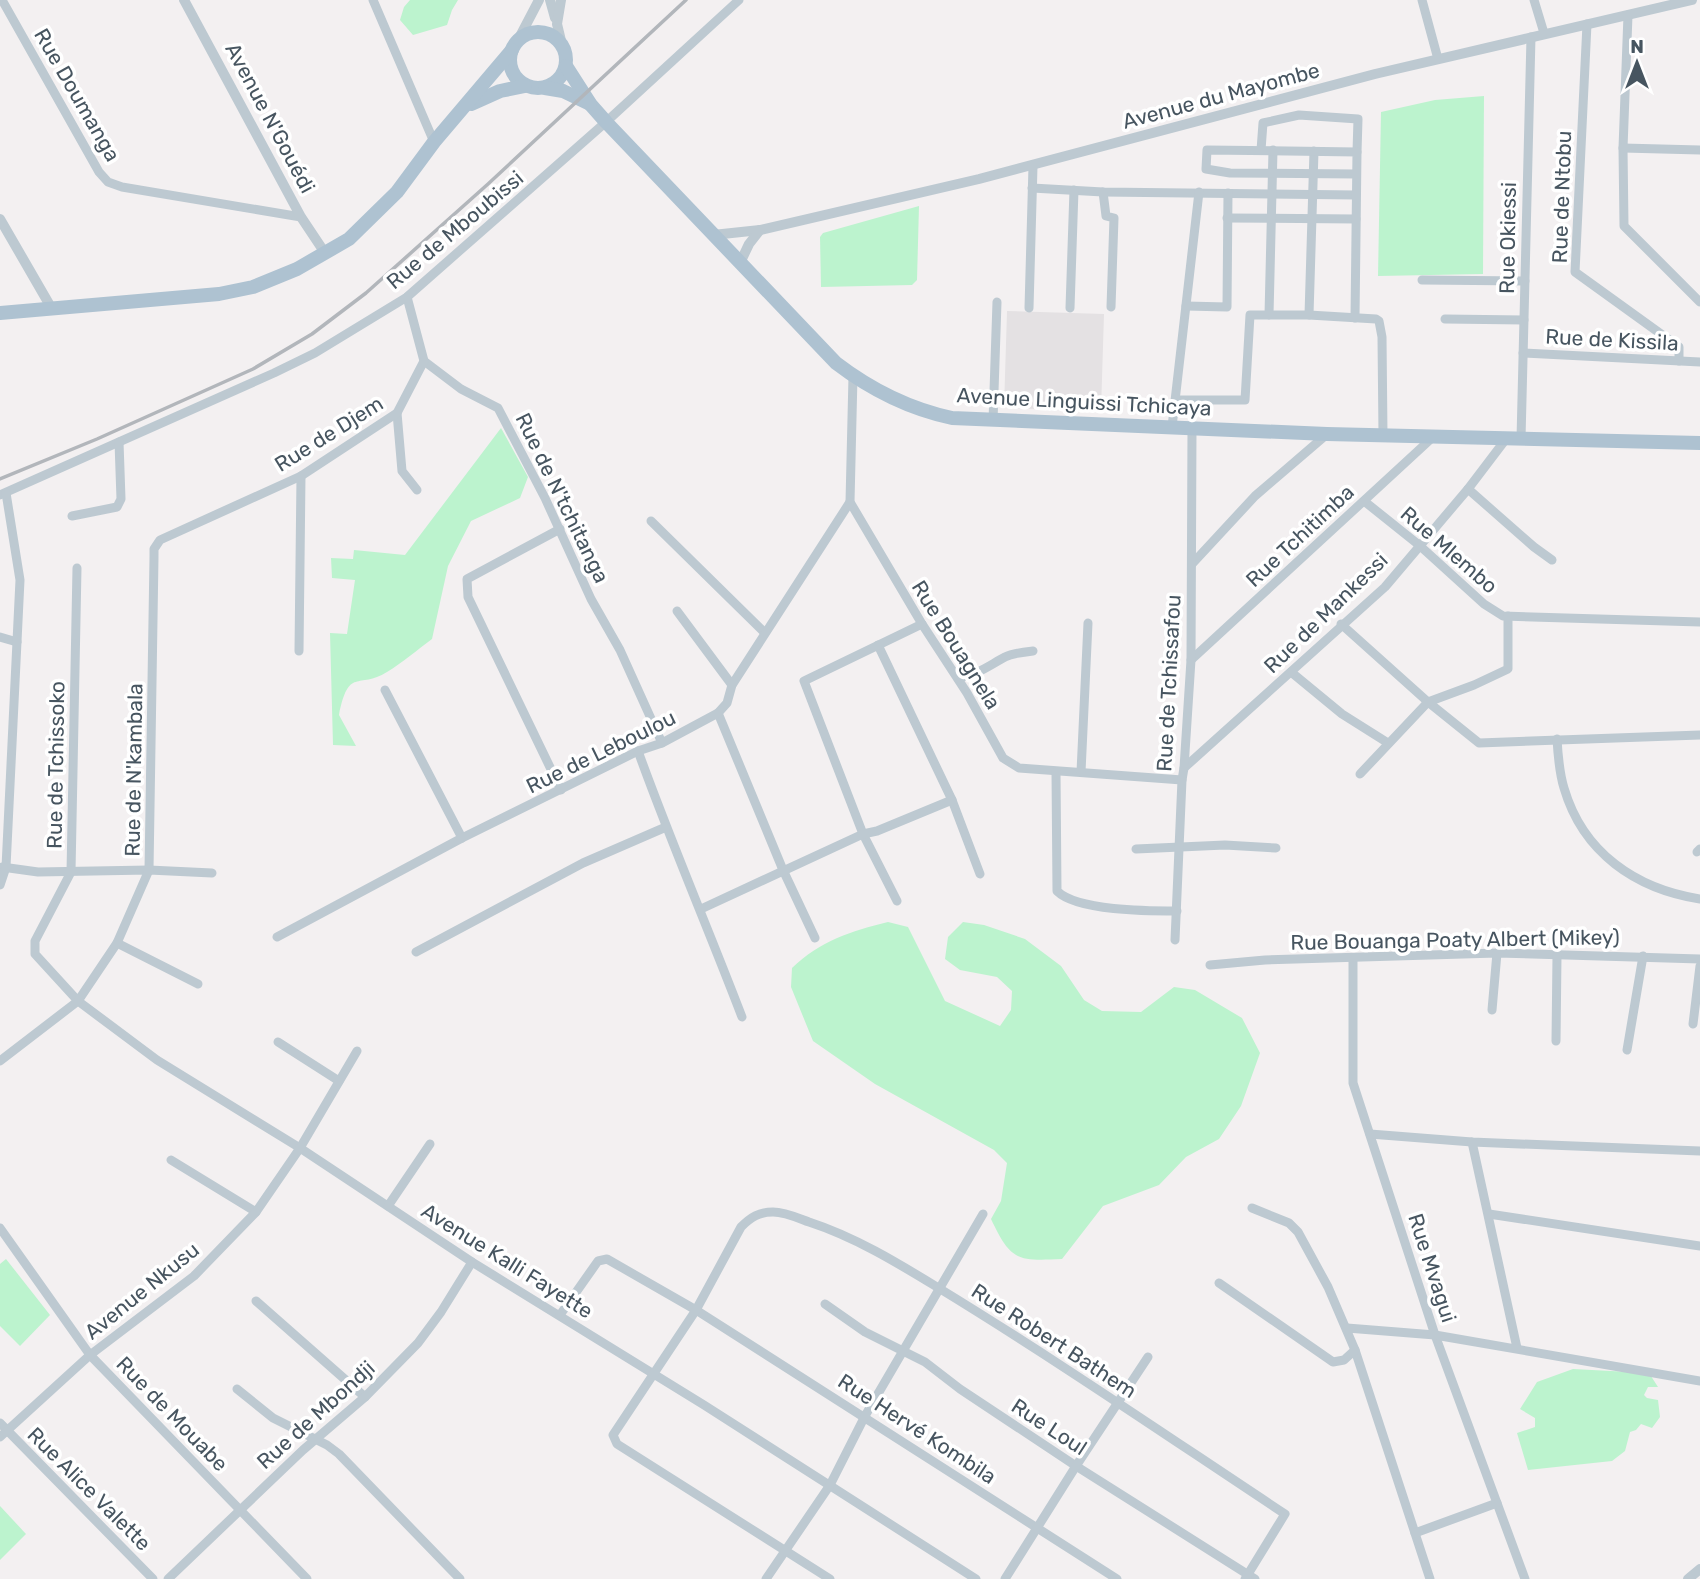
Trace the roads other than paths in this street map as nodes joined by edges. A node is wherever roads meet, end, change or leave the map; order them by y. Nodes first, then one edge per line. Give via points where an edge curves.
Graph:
1 (2, 0) edge
2 (184, 0) edge
3 (373, 0) edge
4 (533, 0) edge
5 (539, 0) edge
6 (550, 0) edge
7 (561, 0) edge
8 (739, 0) edge
9 (1422, 0) edge
10 (1534, 0) edge
11 (1692, 0) edge
12 (533, 12) junction
13 (1628, 15) junction
14 (557, 24) junction
15 (1587, 24) junction
16 (1544, 33) junction
17 (1531, 37) junction
18 (562, 45) junction
19 (514, 46) junction
20 (1438, 59) junction
21 (566, 66) junction
22 (525, 86) junction
23 (545, 88) junction
24 (591, 104) junction
25 (467, 107) junction
26 (607, 122) junction
27 (434, 142) junction
28 (1623, 148) junction
29 (1261, 150) junction
30 (1273, 150) junction
31 (1700, 150) edge
32 (1314, 151) junction
33 (1357, 152) junction
34 (1032, 166) junction
35 (1273, 174) junction
36 (1314, 174) junction
37 (1356, 174) junction
38 (1032, 188) junction
39 (1074, 190) junction
40 (1102, 192) junction
41 (1199, 192) junction
42 (1228, 193) junction
43 (1272, 194) junction
44 (1356, 195) junction
45 (1313, 196) junction
46 (301, 217) junction
47 (1227, 218) junction
48 (1271, 218) junction
49 (0, 219) edge
50 (1312, 219) junction
51 (1356, 219) junction
52 (760, 230) junction
53 (713, 235) junction
54 (325, 253) junction
55 (740, 263) junction
56 (1422, 280) dead end
57 (1525, 281) junction
58 (407, 297) junction
59 (997, 302) dead end
60 (1700, 302) edge
61 (1186, 306) junction
62 (1111, 307) dead end
63 (1029, 308) dead end
64 (1070, 308) dead end
65 (52, 309) junction
66 (0, 313) edge
67 (1269, 315) junction
68 (1309, 315) junction
69 (1355, 318) junction
70 (1445, 319) dead end
71 (1524, 320) junction
72 (1523, 353) junction
73 (424, 361) junction
74 (1679, 361) junction
75 (1700, 362) edge
76 (853, 376) junction
77 (1176, 400) junction
78 (397, 413) junction
79 (993, 421) junction
80 (1172, 427) junction
81 (1192, 428) junction
82 (1327, 434) junction
83 (1383, 435) junction
84 (1433, 437) junction
85 (1514, 439) junction
86 (119, 442) junction
87 (1700, 443) edge
88 (301, 476) junction
89 (1468, 489) junction
90 (417, 490) dead end
91 (3, 494) edge
92 (1364, 501) junction
93 (850, 502) junction
94 (72, 516) dead end
95 (651, 521) dead end
96 (560, 529) junction
97 (1419, 545) junction
98 (154, 549) joint
99 (1552, 559) dead end
100 (1192, 565) junction
101 (77, 568) dead end
102 (677, 611) dead end
103 (1508, 616) junction
104 (1700, 622) edge
105 (1087, 623) dead end
106 (922, 624) junction
107 (1341, 624) junction
108 (764, 632) junction
109 (0, 637) edge
110 (17, 642) junction
111 (878, 645) junction
112 (299, 651) dead end
113 (1033, 651) dead end
114 (1191, 660) junction
115 (1291, 672) junction
116 (958, 678) junction
117 (732, 685) junction
118 (385, 690) dead end
119 (1428, 702) junction
120 (718, 713) junction
121 (1700, 735) edge
122 (1558, 739) junction
123 (662, 743) junction
124 (1388, 743) junction
125 (638, 751) junction
126 (1184, 768) junction
127 (1056, 772) junction
128 (1081, 772) junction
129 (1360, 774) dead end
130 (1182, 780) junction
131 (561, 790) junction
132 (952, 800) junction
133 (666, 827) junction
134 (863, 834) junction
135 (462, 838) junction
136 (1180, 847) junction
137 (1276, 848) dead end
138 (1136, 849) dead end
139 (3, 867) edge
140 (149, 870) junction
141 (783, 870) junction
142 (71, 872) junction
143 (212, 873) dead end
144 (980, 874) dead end
145 (0, 886) edge
146 (1700, 898) edge
147 (897, 901) dead end
148 (701, 909) junction
149 (1177, 911) junction
150 (277, 937) dead end
151 (815, 938) dead end
152 (1175, 940) dead end
153 (117, 943) junction
154 (416, 952) dead end
155 (1497, 953) junction
156 (36, 954) joint
157 (1643, 956) junction
158 (1558, 957) junction
159 (1700, 958) edge
160 (1353, 959) junction
161 (1210, 965) dead end
162 (1700, 966) edge
163 (198, 984) dead end
164 (78, 1001) junction
165 (1492, 1010) dead end
166 (742, 1017) dead end
167 (1693, 1024) dead end
168 (1556, 1041) dead end
169 (278, 1042) dead end
170 (1627, 1050) dead end
171 (357, 1051) dead end
172 (0, 1061) edge
173 (339, 1081) junction
174 (1370, 1133) junction
175 (1472, 1142) junction
176 (430, 1144) dead end
177 (300, 1148) junction
178 (1700, 1151) edge
179 (171, 1160) dead end
180 (388, 1206) junction
181 (1252, 1208) dead end
182 (257, 1212) junction
183 (983, 1214) dead end
184 (1489, 1214) junction
185 (0, 1228) edge
186 (1700, 1246) edge
187 (472, 1262) junction
188 (1219, 1283) dead end
189 (940, 1289) junction
190 (256, 1301) dead end
191 (825, 1304) dead end
192 (696, 1310) junction
193 (560, 1315) junction
194 (1347, 1328) junction
195 (1435, 1335) junction
196 (1517, 1348) junction
197 (1354, 1350) junction
198 (903, 1351) junction
199 (90, 1355) junction
200 (1148, 1357) dead end
201 (654, 1374) junction
202 (1700, 1381) edge
203 (237, 1389) dead end
204 (365, 1397) junction
205 (1116, 1403) junction
206 (866, 1416) junction
207 (2, 1430) edge
208 (315, 1439) junction
209 (1076, 1465) junction
210 (830, 1485) junction
211 (1497, 1503) junction
212 (240, 1509) junction
213 (1037, 1528) junction
214 (1415, 1533) junction
215 (786, 1551) junction
216 (1700, 1569) edge
217 (1249, 1577) edge
218 (153, 1579) edge
219 (168, 1579) edge
220 (306, 1579) edge
221 (460, 1579) edge
222 (766, 1579) edge
223 (830, 1579) edge
224 (976, 1579) edge
225 (1005, 1579) edge
226 (1117, 1579) edge
227 (1430, 1579) edge
228 (1525, 1579) edge
229 (1688, 1579) edge

1 - 46 street, Rue Doumanga via 108,182
2 - 46 street, Avenue N'Gouédi
3 - 27 street
4 - 12 street
5 - 12 street
6 - 14 street
7 - 14 street
8 - 26 street, Rue de Mboubissi
9 - 20 street
10 - 16 street
11 - 13 street, Avenue du Mayombe
12 - 19 street
13 - 15 street, Avenue du Mayombe
13 - 28 street
14 - 18 street
15 - 16 street, Avenue du Mayombe
15 - 74 street, Rue de Ntobu via 1575,272 1679,347
16 - 17 street, Avenue du Mayombe
17 - 20 street, Avenue du Mayombe
17 - 57 street, Rue Okiessi
18 - 19 main road via 544,33 524,36
18 - 21 main road
19 - 22 main road via 512,70
19 - 25 main road
20 - 34 street, Avenue du Mayombe
21 - 23 main road via 562,76
21 - 24 main road, Avenue Linguissi Tchicaya
22 - 23 main road
22 - 25 main road via 500,91
23 - 24 main road
24 - 26 main road, Avenue Linguissi Tchicaya
25 - 27 main road
26 - 53 main road, Avenue Linguissi Tchicaya
26 - 58 street, Rue de Mboubissi
27 - 54 main road via 397,192 349,239
28 - 31 street
28 - 60 street via 1624,226
29 - 30 street
29 - 33 street via 1263,123 1299,115 1358,119
29 - 35 street via 1207,150 1206,169
30 - 32 street
30 - 35 street
32 - 33 street
32 - 36 street
33 - 37 street
34 - 38 street
34 - 52 street, Avenue du Mayombe
35 - 36 street
35 - 43 street
36 - 37 street
36 - 45 street
37 - 44 street
38 - 39 street
38 - 63 street
39 - 40 street
39 - 64 street
40 - 41 street
40 - 62 street via 1106,216 1114,218
41 - 42 street
41 - 61 street
42 - 43 street
42 - 47 street
43 - 45 street
43 - 48 street
44 - 45 street
44 - 51 street
45 - 50 street
46 - 54 street, Avenue N'Gouédi
47 - 48 street
47 - 61 street via 1227,307
48 - 50 street
48 - 67 street
49 - 65 street
50 - 51 street
50 - 68 street
51 - 69 street
52 - 53 street, Avenue du Mayombe
52 - 55 street
53 - 55 main road, Avenue Linguissi Tchicaya
54 - 65 main road via 253,287 219,294
55 - 76 main road, Avenue Linguissi Tchicaya
56 - 57 street
57 - 71 street, Rue Okiessi
58 - 73 street
58 - 86 street, Rue de Mboubissi via 315,353
59 - 79 street
61 - 77 street
65 - 66 main road
67 - 68 street
67 - 77 street via 1250,315 1245,400
68 - 69 street
69 - 83 street via 1376,319 1380,325
70 - 71 street
71 - 72 street, Rue Okiessi
72 - 74 street, Rue de Kissila
72 - 85 street, Rue Okiessi
73 - 78 street, Rue de Djem
73 - 96 street, Rue de N'tchitanga via 461,389 499,408
74 - 75 street, Rue de Kissila
76 - 79 main road, Avenue Linguissi Tchicaya via 925,412
76 - 93 street
77 - 80 street
78 - 88 street, Rue de Djem
78 - 90 street via 402,471
79 - 80 main road, Avenue Linguissi Tchicaya
80 - 81 main road, Avenue Linguissi Tchicaya
81 - 82 main road, Avenue Linguissi Tchicaya
81 - 100 street, Rue de Tchissafou
82 - 83 main road, Avenue Linguissi Tchicaya
82 - 100 street via 1255,496
83 - 84 main road, Avenue Linguissi Tchicaya
84 - 85 main road, Avenue Linguissi Tchicaya
84 - 92 street, Rue Tchitimba
85 - 87 main road, Avenue Linguissi Tchicaya
85 - 89 street, Rue de Mankessi
86 - 91 street, Rue de Mboubissi
86 - 94 street via 119,504
88 - 98 street, Rue de Djem via 160,540
88 - 112 street
89 - 97 street, Rue de Mankessi
89 - 99 street
91 - 110 street via 20,580
92 - 97 street, Rue Mlembo
92 - 114 street, Rue Tchitimba
93 - 106 street, Rue Bouagnela
93 - 108 street
95 - 108 street
96 - 123 street, Rue de N'tchitanga
96 - 131 street via 467,579 468,597
97 - 103 street, Rue Mlembo via 1484,604
97 - 107 street, Rue de Mankessi via 1385,587
98 - 140 street, Rue de N'kambala
100 - 114 street, Rue de Tchissafou
101 - 142 street, Rue de Tchissoko
102 - 117 street
103 - 104 street, Rue Mlembo
103 - 119 street via 1508,669
105 - 128 street
106 - 111 street
106 - 116 street, Rue Bouagnela
107 - 115 street, Rue de Mankessi
107 - 119 street
108 - 117 street
109 - 110 street
110 - 139 street
111 - 132 street
111 - 134 street via 804,681
113 - 116 street via 1007,656 974,675
114 - 126 street, Rue de Tchissafou
115 - 124 street via 1342,714
115 - 126 street, Rue de Mankessi
116 - 127 street, Rue Bouagnela via 1003,758 1019,768
117 - 120 street via 727,703
118 - 135 street
119 - 122 street via 1479,743
119 - 124 street
120 - 123 street, Rue de Leboulou
120 - 141 street
121 - 122 street
122 - 146 street via 1564,789 1576,818 1601,852 1644,884 1673,895
123 - 125 street, Rue de Leboulou
124 - 129 street
125 - 131 street, Rue de Leboulou
125 - 133 street
126 - 130 street, Rue de Tchissafou
127 - 128 street, Rue Bouagnela
127 - 149 street via 1057,891 1068,898 1120,910
128 - 130 street, Rue Bouagnela
130 - 136 street, Rue de Tchissafou
131 - 135 street, Rue de Leboulou
132 - 134 street
132 - 144 street
133 - 148 street
133 - 154 street via 583,863
134 - 141 street
134 - 147 street
135 - 150 street, Rue de Leboulou
136 - 137 street
136 - 138 street
136 - 149 street, Rue de Tchissafou
139 - 142 street
139 - 145 street
140 - 142 street
140 - 143 street
140 - 153 street, Rue de N'kambala
141 - 148 street
141 - 151 street
142 - 156 street, Rue de Tchissoko via 35,941
148 - 166 street
149 - 152 street, Rue de Tchissafou
153 - 163 street
153 - 164 street, Rue de N'kambala
155 - 158 street, Rue Bouanga Poaty Albert (Mikey)
155 - 160 street, Rue Bouanga Poaty Albert (Mikey)
155 - 165 street
156 - 164 street, Avenue Kalli Fayette
157 - 158 street, Rue Bouanga Poaty Albert (Mikey)
157 - 159 street, Rue Bouanga Poaty Albert (Mikey)
157 - 170 street
158 - 168 street
160 - 161 street, Rue Bouanga Poaty Albert (Mikey)
160 - 174 street, Rue Mvagui via 1353,1083
162 - 167 street
164 - 172 street, Rue de N'kambala
164 - 177 street, Avenue Kalli Fayette via 157,1060
169 - 173 street
171 - 173 street, Avenue Nkusu
173 - 177 street, Avenue Nkusu
174 - 175 street
174 - 195 street, Rue Mvagui
175 - 178 street
175 - 184 street
176 - 180 street
177 - 180 street, Avenue Kalli Fayette
177 - 182 street, Avenue Nkusu
179 - 182 street
180 - 187 street, Avenue Kalli Fayette
181 - 194 street via 1279,1217 1298,1232
182 - 199 street, Avenue Nkusu via 194,1276
183 - 189 street
184 - 186 street
184 - 196 street
185 - 199 street, Rue de Mouabe
187 - 193 street, Avenue Kalli Fayette
187 - 204 street, Rue de Mbondji via 418,1343
188 - 197 street via 1333,1362
189 - 192 street, Rue Robert Bathem via 835,1230 775,1212 751,1217 741,1227
189 - 198 street
189 - 205 street, Rue Robert Bathem
190 - 204 street
191 - 198 street, Rue Loul
192 - 193 street, Rue Hervé Kombila via 604,1258
192 - 201 street
192 - 206 street, Rue Hervé Kombila
193 - 201 street, Avenue Kalli Fayette
194 - 195 street
194 - 197 street
195 - 196 street
195 - 211 street, Rue Mvagui
196 - 202 street
197 - 214 street
198 - 206 street
198 - 209 street, Rue Loul
199 - 207 street, Avenue Nkusu
199 - 212 street, Rue de Mouabe
200 - 205 street
201 - 210 street, Avenue Kalli Fayette
201 - 215 street via 613,1434 617,1444
203 - 208 street via 273,1418
204 - 208 street, Rue de Mbondji
205 - 209 street
205 - 217 street, Rue Robert Bathem via 1285,1514
206 - 210 street
206 - 213 street, Rue Hervé Kombila
207 - 218 street, Rue Alice Valette
208 - 212 street, Rue de Mbondji
208 - 221 street via 339,1454
209 - 213 street
209 - 217 street, Rue Loul
210 - 215 street
210 - 224 street, Avenue Kalli Fayette
211 - 214 street
211 - 228 street, Rue Mvagui
212 - 219 street, Rue de Mbondji
212 - 220 street, Rue de Mouabe
213 - 225 street
213 - 226 street, Rue Hervé Kombila
214 - 227 street
215 - 222 street
215 - 223 street
216 - 229 street

